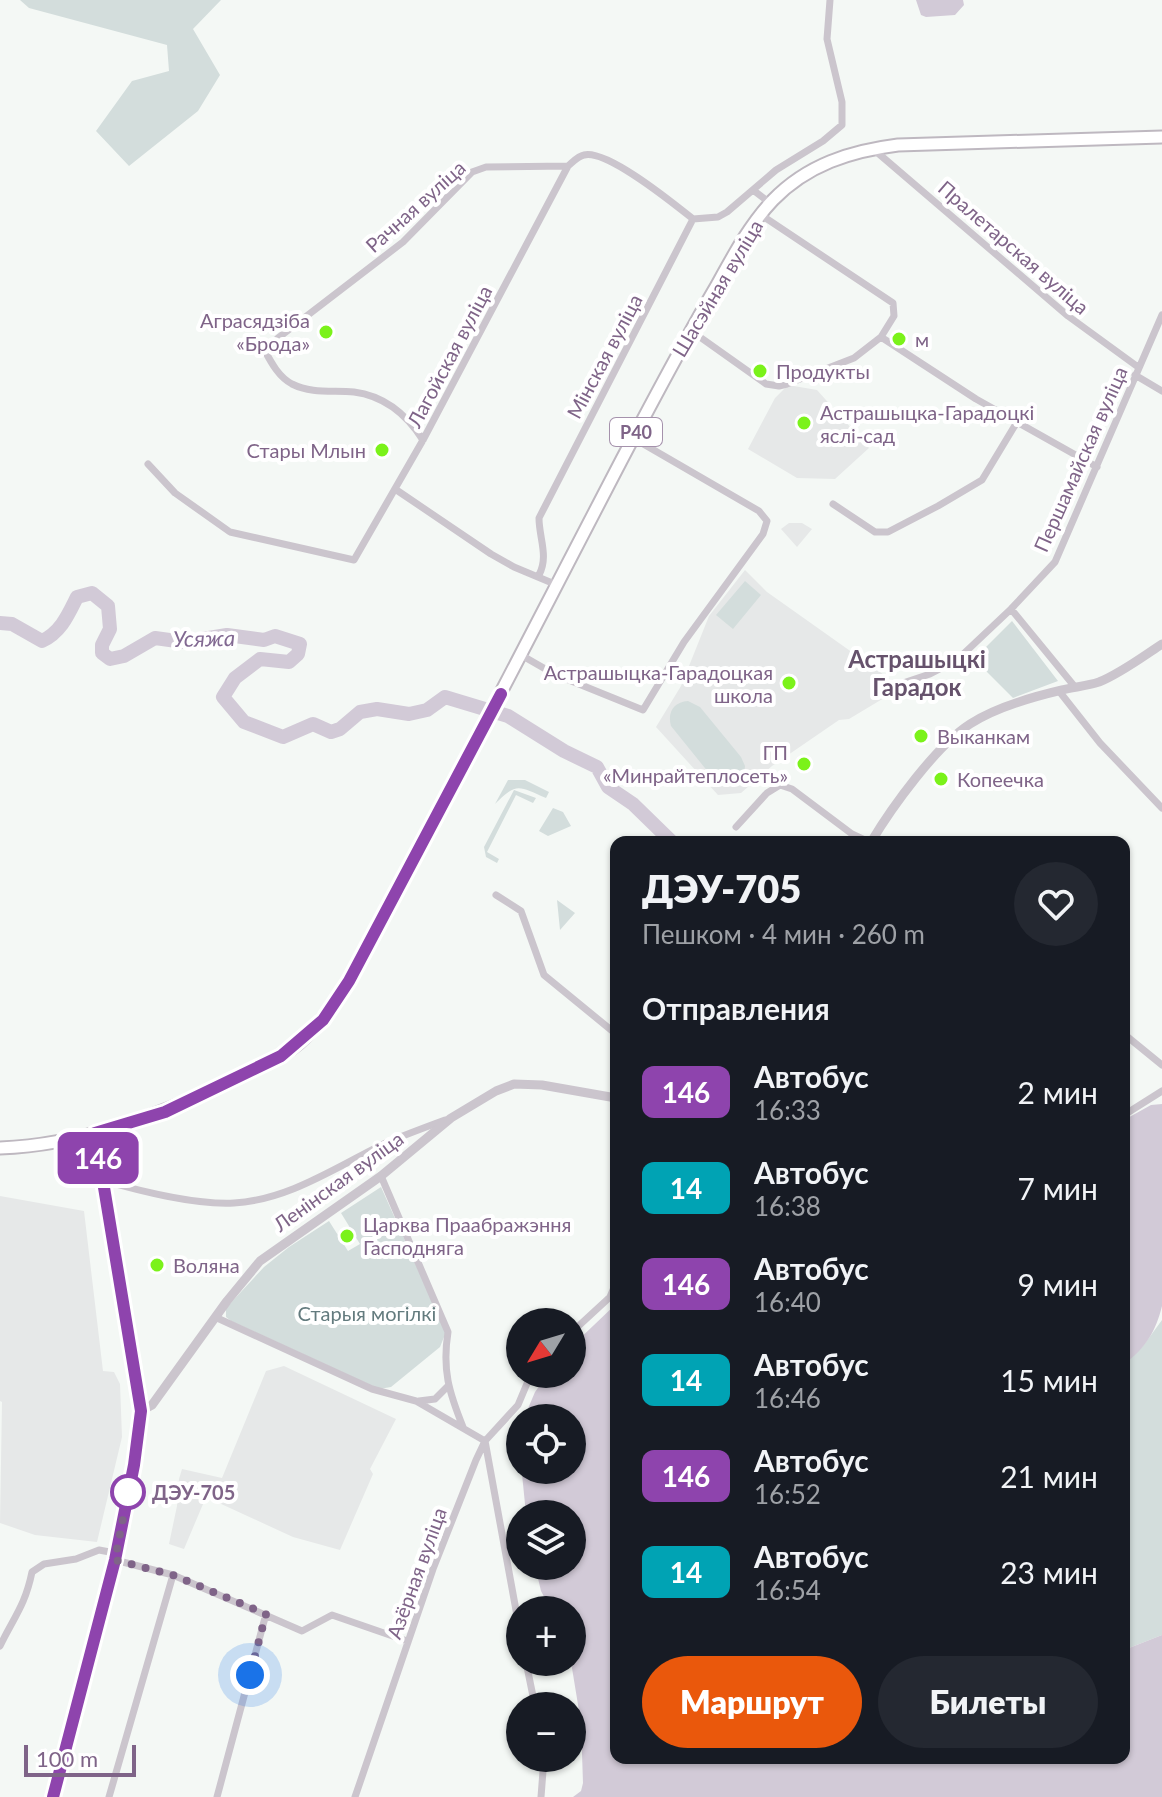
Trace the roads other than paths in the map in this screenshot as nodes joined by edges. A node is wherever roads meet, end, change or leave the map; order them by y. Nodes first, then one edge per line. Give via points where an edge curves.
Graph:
1 (830, 0) edge
2 (1162, 137) edge
3 (872, 148) junction
4 (568, 166) junction
5 (753, 190) junction
6 (770, 203) junction
7 (761, 215) junction
8 (693, 219) junction
9 (1162, 315) edge
10 (690, 330) junction
11 (881, 337) junction
12 (1137, 371) junction
13 (1162, 391) edge
14 (1017, 422) junction
15 (633, 438) junction
16 (423, 440) junction
17 (148, 464) dead end
18 (1097, 467) junction
19 (395, 489) junction
20 (833, 504) dead end
21 (539, 575) junction
22 (557, 585) junction
23 (1011, 609) junction
24 (1162, 644) edge
25 (521, 655) junction
26 (897, 685) dead end
27 (1075, 687) junction
28 (1059, 691) junction
29 (1162, 808) edge
30 (736, 827) dead end
31 (856, 836) edge
32 (874, 836) edge
33 (496, 895) dead end
34 (610, 1029) edge
35 (1130, 1039) edge
36 (1162, 1065) edge
37 (1162, 1091) edge
38 (610, 1097) edge
39 (1130, 1111) edge
40 (451, 1118) junction
41 (95, 1133) junction
42 (0, 1148) edge
43 (381, 1176) junction
44 (101, 1180) junction
45 (610, 1297) edge
46 (215, 1317) junction
47 (586, 1319) edge
48 (447, 1387) junction
49 (525, 1388) edge
50 (416, 1401) junction
51 (141, 1411) junction
52 (463, 1427) junction
53 (485, 1441) junction
54 (115, 1556) junction
55 (173, 1575) junction
56 (514, 1596) edge
57 (266, 1614) junction
58 (407, 1641) junction
59 (0, 1646) edge
60 (543, 1772) edge
61 (53, 1797) edge
62 (109, 1797) edge
63 (217, 1797) edge
64 (355, 1797) edge
65 (541, 1797) edge

1 - 5 street via 827,39 842,125
2 - 3 main road, Шасэйная вуліца / Р40
3 - 6 main road, Шасэйная вуліца / Р40 via 809,171
3 - 12 street, Пралетарская вуліца
4 - 8 street, Рачная вуліца via 580,155 604,160 640,178
4 - 16 street, Лагойская вуліца
4 - 16 street, Рачная вуліца via 486,167 472,172 403,242 265,351 291,384 355,392 386,403 406,415
5 - 6 street
5 - 8 street via 718,217
6 - 7 main road, Шасэйная вуліца / Р40
7 - 10 main road, Шасэйная вуліца / Р40
7 - 11 street via 893,303 894,316
8 - 21 street, Мінская вуліца via 539,518 544,556
9 - 12 street, Першамайская вуліца
10 - 11 street via 772,386 854,358
10 - 15 main road, Шасэйная вуліца / Р40
11 - 14 street
12 - 13 street, Пралетарская вуліца
12 - 18 street, Першамайская вуліца
14 - 18 street
14 - 20 street via 982,480 888,532 875,532
15 - 22 main road, Шасэйная вуліца / Р40
15 - 25 street via 759,511 766,527 643,710
16 - 19 street, Лагойская вуліца
17 - 19 street, Лагойская вуліца via 193,508 230,532 354,560
18 - 23 street, Першамайская вуліца via 1055,562
19 - 21 street via 491,554
21 - 22 street
22 - 25 main road, Шасэйная вуліца / Р40
23 - 26 street, Першамайская вуліца via 957,660
23 - 27 street
24 - 27 street via 1097,683
25 - 41 main road, Шасэйная вуліца / Р40 via 349,981 323,1020 299,1043 257,1068 165,1112
27 - 28 street
28 - 29 street
28 - 32 street via 990,714 957,734
30 - 31 street via 780,785
33 - 34 street via 521,911 544,975
35 - 36 street
37 - 39 street
38 - 40 street, Ленінская вуліца via 514,1084
40 - 43 street, Ленінская вуліца
40 - 44 street via 390,1141 299,1187 234,1203
41 - 42 main road, Р40 via 32,1147
41 - 44 street
43 - 46 street, Ленінская вуліца via 260,1261
43 - 48 street via 448,1332
44 - 51 street
45 - 47 street
46 - 50 street via 372,1389
46 - 51 street, Ленінская вуліца via 152,1405
48 - 50 street via 435,1399
48 - 52 street
49 - 53 street, Азёрная вуліца via 518,1405
50 - 52 street
51 - 54 street
52 - 53 street
53 - 56 street
53 - 58 street, Азёрная вуліца
54 - 55 street
54 - 59 street via 99,1550 32,1572 18,1618
54 - 61 street
55 - 57 street
55 - 62 street
57 - 58 street via 302,1631 332,1615
57 - 63 street
58 - 64 street, Азёрная вуліца
60 - 65 street

